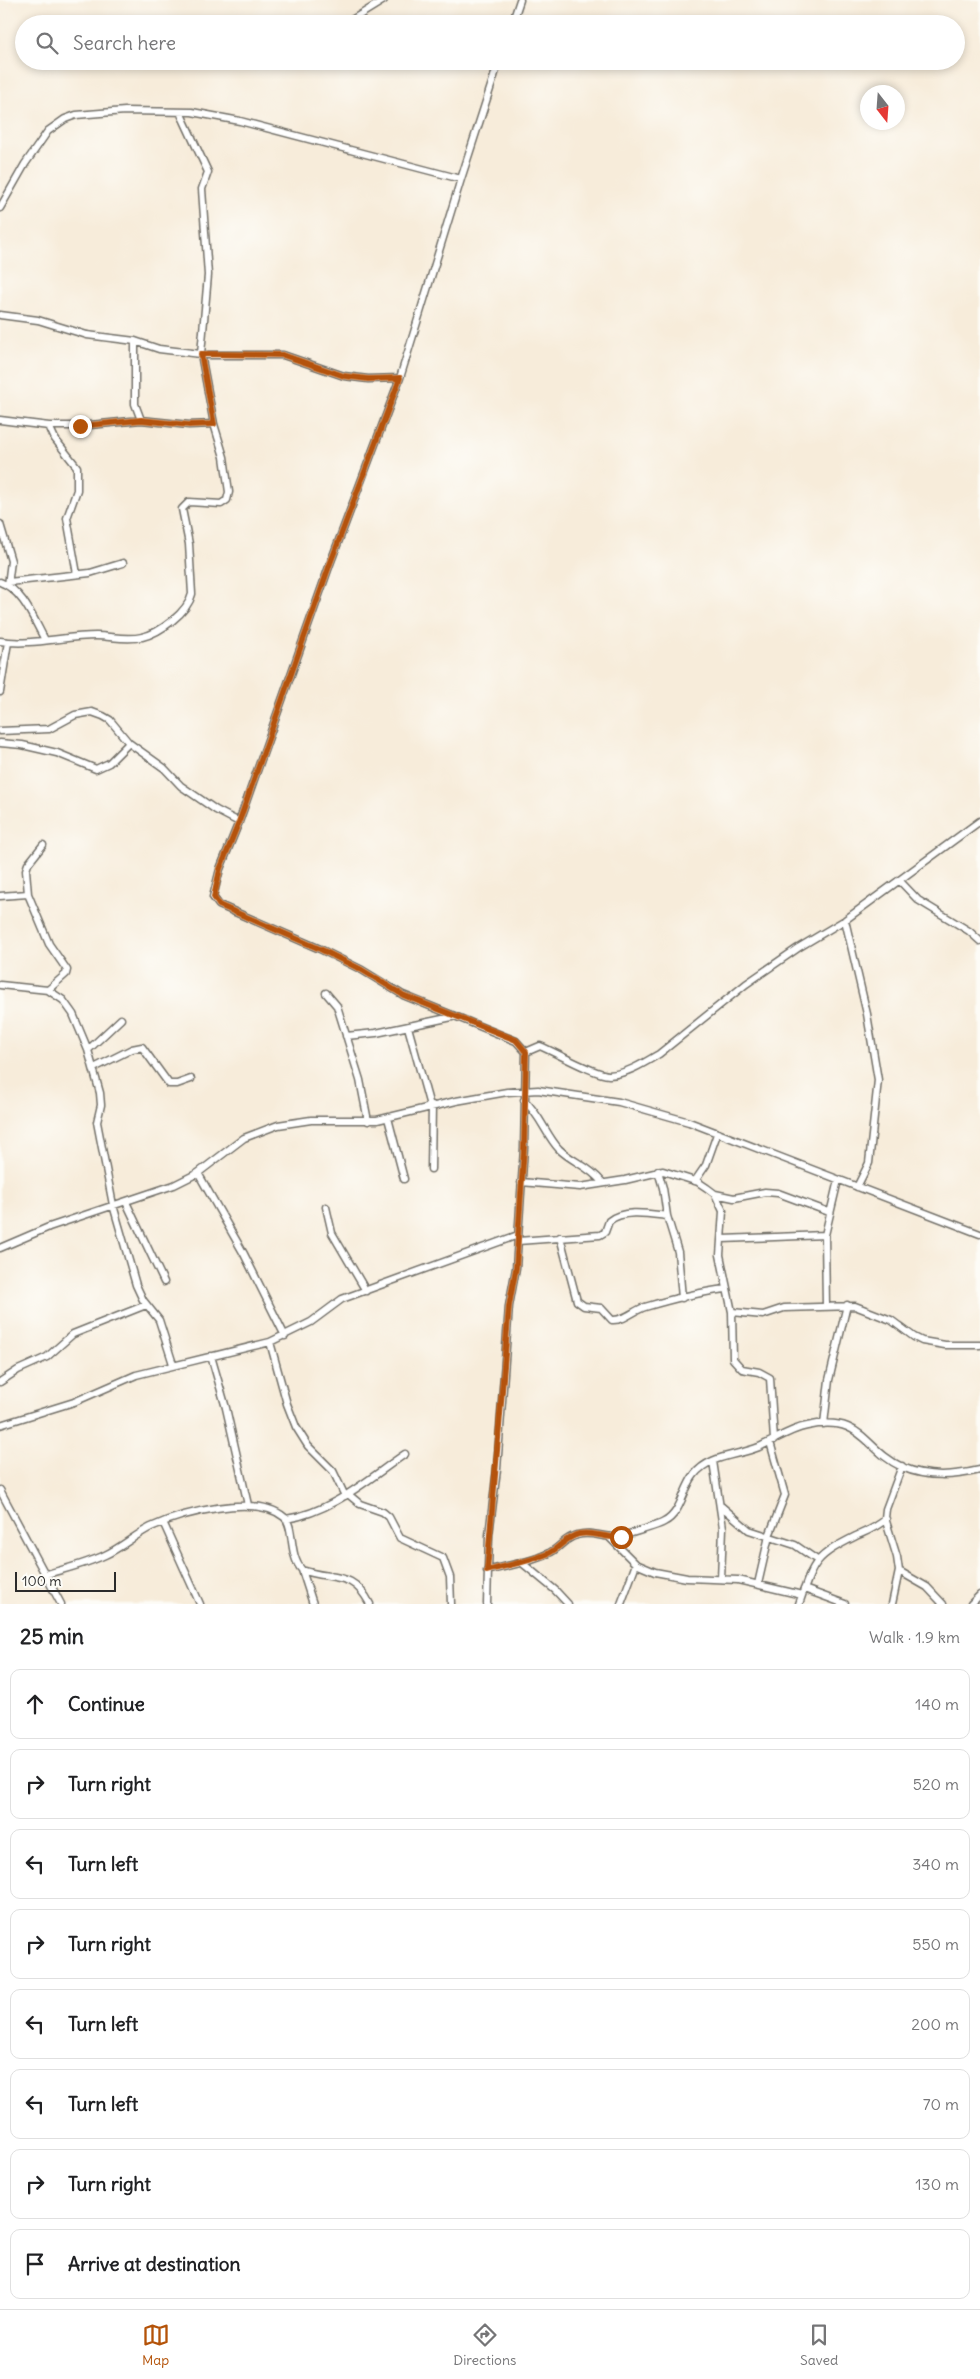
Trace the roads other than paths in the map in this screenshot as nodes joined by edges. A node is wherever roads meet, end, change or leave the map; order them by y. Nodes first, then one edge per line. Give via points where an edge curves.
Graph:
1 (384, 0) edge
2 (520, 0) edge
3 (360, 15) edge
4 (515, 15) edge
5 (496, 70) edge
6 (180, 112) junction
7 (461, 179) junction
8 (0, 208) edge
9 (0, 315) edge
10 (135, 341) junction
11 (201, 354) junction
12 (400, 378) junction
13 (0, 420) edge
14 (141, 420) junction
15 (214, 424) junction
16 (49, 426) junction
17 (0, 524) edge
18 (123, 563) dead end
19 (77, 574) junction
20 (0, 582) edge
21 (9, 584) junction
22 (45, 640) junction
23 (0, 641) edge
24 (8, 642) junction
25 (0, 692) edge
26 (0, 731) edge
27 (0, 743) edge
28 (130, 743) junction
29 (980, 821) edge
30 (239, 822) junction
31 (43, 845) dead end
32 (899, 880) junction
33 (28, 894) junction
34 (0, 896) edge
35 (845, 920) junction
36 (980, 941) edge
37 (0, 985) edge
38 (48, 990) junction
39 (326, 993) dead end
40 (454, 1016) junction
41 (121, 1019) dead end
42 (408, 1027) junction
43 (346, 1036) junction
44 (88, 1050) junction
45 (526, 1052) junction
46 (94, 1068) junction
47 (191, 1078) dead end
48 (525, 1090) junction
49 (524, 1100) junction
50 (431, 1106) junction
51 (388, 1118) junction
52 (368, 1121) junction
53 (717, 1134) junction
54 (431, 1169) dead end
55 (658, 1171) junction
56 (198, 1172) junction
57 (404, 1179) dead end
58 (838, 1180) junction
59 (695, 1181) junction
60 (521, 1182) junction
61 (602, 1182) junction
62 (857, 1187) junction
63 (715, 1194) junction
64 (126, 1202) junction
65 (113, 1205) junction
66 (326, 1208) dead end
67 (829, 1212) junction
68 (667, 1216) junction
69 (980, 1234) edge
70 (825, 1235) junction
71 (560, 1237) junction
72 (518, 1238) junction
73 (722, 1239) junction
74 (0, 1248) edge
75 (164, 1282) dead end
76 (726, 1288) junction
77 (366, 1291) junction
78 (682, 1298) junction
79 (146, 1305) junction
80 (847, 1305) junction
81 (826, 1306) junction
82 (732, 1312) junction
83 (285, 1336) junction
84 (270, 1342) junction
85 (980, 1345) edge
86 (211, 1356) junction
87 (173, 1364) junction
88 (0, 1382) edge
89 (824, 1424) junction
90 (0, 1425) edge
91 (772, 1441) junction
92 (405, 1454) dead end
93 (713, 1461) junction
94 (902, 1466) junction
95 (980, 1470) edge
96 (0, 1490) edge
97 (347, 1495) junction
98 (248, 1505) junction
99 (721, 1506) junction
100 (286, 1519) junction
101 (886, 1519) junction
102 (163, 1522) junction
103 (608, 1536) junction
104 (769, 1536) junction
105 (817, 1560) junction
106 (521, 1562) junction
107 (636, 1564) junction
108 (302, 1570) junction
109 (487, 1571) junction
110 (899, 1571) junction
111 (44, 1575) junction
112 (722, 1579) junction
113 (758, 1584) junction
114 (803, 1592) junction
115 (980, 1595) edge
116 (60, 1604) edge
117 (200, 1604) edge
118 (313, 1604) edge
119 (370, 1604) edge
120 (451, 1604) edge
121 (487, 1604) edge
122 (568, 1604) edge
123 (621, 1604) edge
124 (799, 1604) edge
125 (845, 1604) edge
126 (892, 1604) edge
127 (943, 1604) edge
128 (971, 1604) edge

1 - 3 street
2 - 4 street
5 - 7 street
6 - 7 street via 240,121
6 - 8 street via 125,111 76,115 65,119 37,144
6 - 11 street via 208,172 202,189 208,275
7 - 12 street
9 - 10 street
10 - 11 street via 159,349
10 - 14 street via 135,404
11 - 12 street via 283,355 344,376
11 - 15 street
12 - 30 street via 324,580
13 - 16 street
14 - 15 street
14 - 16 street
15 - 22 street via 224,457 229,492 227,500 220,504 196,501 185,504 182,509 190,554 190,601 158,630 141,638 96,636
16 - 19 street via 77,467 77,490 68,518
17 - 21 street via 11,562
18 - 19 street
19 - 21 street
20 - 21 street
21 - 22 street via 20,596
22 - 24 street
23 - 24 street
24 - 25 street
26 - 28 street via 49,729 75,715 92,712 110,720
27 - 28 street via 57,753 96,768 109,763
28 - 30 street via 195,796
29 - 32 street
30 - 40 street via 214,890 219,905 320,949 403,995
31 - 33 street via 26,870
32 - 35 street
32 - 36 street via 918,900
33 - 34 street
33 - 38 street via 54,954 66,970 66,974
35 - 45 street via 746,984 659,1054 630,1070 608,1075 540,1046
35 - 62 street via 867,1014 878,1080 869,1164
37 - 38 street
38 - 44 street via 68,1007
39 - 43 street via 337,1006
40 - 42 street
40 - 45 street via 516,1040
41 - 44 street
42 - 43 street
42 - 50 street
43 - 52 street via 360,1080
44 - 46 street
45 - 48 street
46 - 47 street via 142,1047 169,1084
46 - 65 street via 102,1101 97,1122
48 - 49 street
48 - 50 street
48 - 53 street via 619,1102 689,1122
49 - 60 street
49 - 61 street via 538,1115 557,1147 587,1167
50 - 51 street
50 - 54 street
51 - 52 street
51 - 57 street
52 - 56 street via 311,1120 278,1125 244,1138
53 - 58 street
53 - 59 street via 706,1165
55 - 59 street
55 - 61 street
55 - 68 street
56 - 64 street via 174,1185
56 - 83 street
58 - 62 street
58 - 67 street
59 - 63 street
60 - 61 street via 569,1187
60 - 72 street
62 - 69 street
63 - 67 street via 734,1198 778,1193
63 - 73 street via 723,1211
64 - 65 street
64 - 75 street
65 - 74 street via 49,1226
65 - 79 street via 136,1285
66 - 77 street via 332,1233
67 - 70 street
68 - 71 street via 621,1216 609,1221 602,1234
68 - 78 street via 678,1252
70 - 73 street
70 - 81 street
71 - 72 street
71 - 78 street via 577,1301 584,1306 601,1308 610,1319 616,1321 643,1307
72 - 77 street
72 - 109 street via 509,1306
73 - 76 street via 720,1255
76 - 78 street
76 - 82 street
77 - 83 street via 342,1299
79 - 87 street via 159,1320
79 - 88 street via 73,1334 47,1358 18,1370
80 - 81 street
80 - 85 street via 865,1308 891,1320 922,1341
80 - 89 street via 829,1380
81 - 82 street via 778,1309 763,1315
82 - 91 street via 732,1350 737,1365 768,1376 772,1381
83 - 84 street
84 - 86 street
84 - 97 street via 296,1427 308,1446 333,1471
86 - 87 street
86 - 98 street
87 - 90 street via 136,1375 46,1412
89 - 91 street via 797,1428
89 - 94 street via 857,1430
91 - 93 street
91 - 104 street via 785,1495
92 - 97 street
93 - 99 street
93 - 103 street via 694,1475 678,1507 666,1522 621,1537
94 - 95 street via 946,1476
94 - 101 street via 886,1509
96 - 111 street
97 - 100 street via 307,1516
97 - 120 street via 360,1504 383,1512 400,1538 443,1558 450,1576
98 - 100 street via 277,1513
98 - 102 street via 208,1509
99 - 104 street via 749,1530
99 - 112 street
100 - 108 street via 292,1549
101 - 105 street via 875,1529 830,1549
101 - 110 street
102 - 111 street via 104,1556
102 - 117 street
103 - 106 street via 577,1534 548,1554
103 - 107 street
104 - 105 street via 795,1545
104 - 113 street
105 - 114 street
106 - 109 street
106 - 122 street
107 - 112 street via 673,1576
107 - 123 street
108 - 118 street
108 - 119 street via 347,1578
109 - 121 street
110 - 126 street
110 - 127 street via 927,1587
111 - 116 street
112 - 113 street
113 - 114 street
114 - 124 street
114 - 125 street
115 - 128 street

